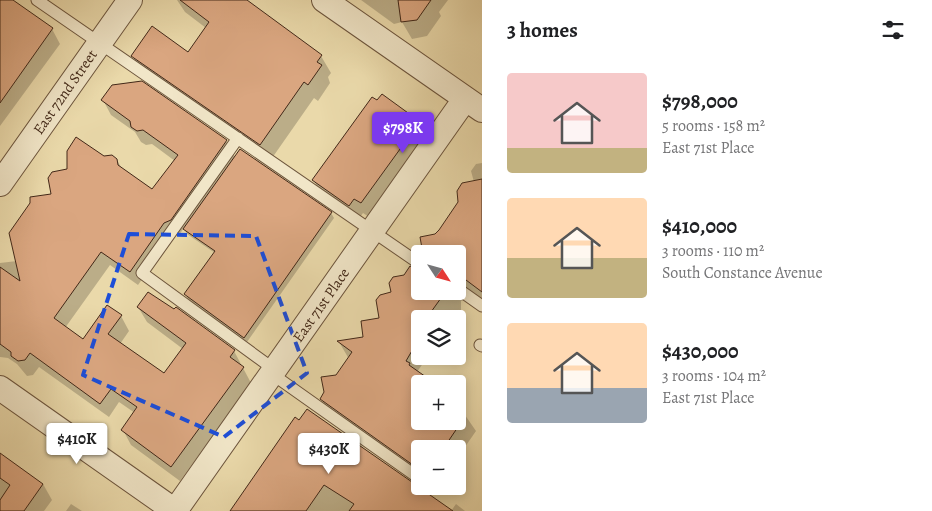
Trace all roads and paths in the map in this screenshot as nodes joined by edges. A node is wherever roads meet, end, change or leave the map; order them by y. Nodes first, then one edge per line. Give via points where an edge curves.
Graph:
1 (38, 0) edge
2 (130, 0) edge
3 (324, 0) edge
4 (100, 43) junction
5 (474, 105) edge
6 (238, 138) junction
7 (0, 184) edge
8 (372, 231) junction
9 (411, 258) edge
10 (466, 295) edge
11 (482, 306) edge
12 (273, 372) junction
13 (0, 388) edge
14 (411, 472) edge
15 (175, 511) edge

1 - 4 lane
2 - 4 street, East 72nd Street
3 - 5 street
4 - 6 lane
4 - 7 street, East 72nd Street
5 - 8 street, East 71st Place
6 - 8 lane
6 - 12 lane via 142,273
8 - 9 lane
8 - 12 street, East 71st Place
10 - 11 lane
12 - 14 lane
12 - 15 street, East 71st Place
13 - 15 street

